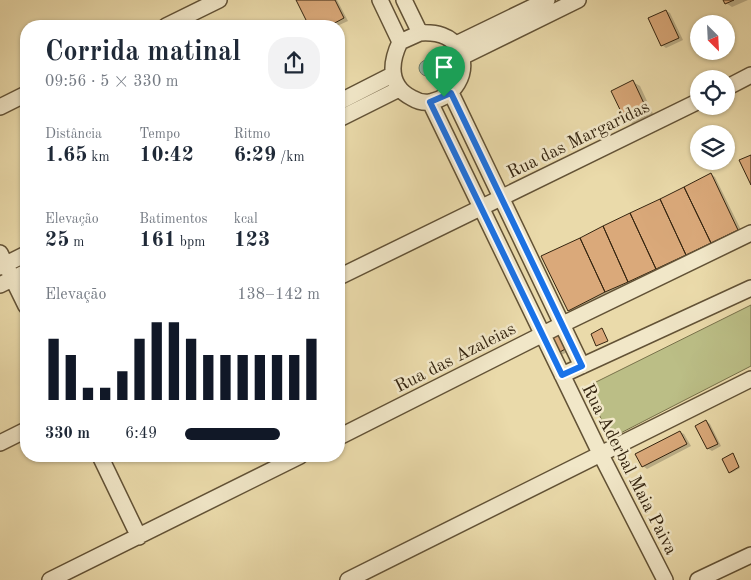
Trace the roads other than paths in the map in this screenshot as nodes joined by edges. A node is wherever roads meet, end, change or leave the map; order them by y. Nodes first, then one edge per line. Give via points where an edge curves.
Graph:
1 (219, 0) edge
2 (380, 0) edge
3 (404, 0) edge
4 (547, 0) edge
5 (578, 0) edge
6 (178, 20) edge
7 (420, 33) junction
8 (400, 42) junction
9 (459, 50) junction
10 (751, 76) edge
11 (396, 82) junction
12 (735, 84) edge
13 (451, 93) junction
14 (20, 97) edge
15 (345, 100) edge
16 (430, 102) junction
17 (690, 105) edge
18 (0, 107) edge
19 (345, 115) edge
20 (501, 198) junction
21 (481, 208) junction
22 (751, 233) edge
23 (20, 256) edge
24 (2, 262) edge
25 (345, 274) edge
26 (13, 279) edge
27 (751, 288) edge
28 (20, 294) edge
29 (562, 324) junction
30 (543, 334) junction
31 (582, 366) junction
32 (562, 375) junction
33 (751, 379) edge
34 (20, 433) edge
35 (345, 434) edge
36 (0, 443) edge
37 (600, 454) junction
38 (103, 462) edge
39 (288, 462) edge
40 (139, 537) junction
41 (751, 555) edge
42 (50, 580) edge
43 (348, 580) edge
44 (665, 580) edge
45 (698, 580) edge

1 - 6 street
2 - 8 street
3 - 7 street
4 - 9 street
5 - 9 street
7 - 8 street
7 - 9 street via 441,35
8 - 11 street via 394,59
9 - 13 street via 463,69
10 - 12 street
11 - 15 street
11 - 16 street via 409,97
11 - 19 street
13 - 16 street
13 - 20 street
14 - 18 street
16 - 21 street, Rua Aderbal Maia Paiva
17 - 20 street, Rua das Margaridas
20 - 21 street, Rua das Margaridas
20 - 29 street
21 - 25 street, Rua das Margaridas
21 - 30 street, Rua Aderbal Maia Paiva
22 - 29 street, Rua das Azaleias
23 - 24 street
24 - 26 street
26 - 28 street
27 - 31 street
29 - 30 street, Rua das Azaleias
29 - 31 street
30 - 32 street, Rua Aderbal Maia Paiva
30 - 35 street, Rua das Azaleias
31 - 32 street
32 - 37 street, Rua Aderbal Maia Paiva
33 - 37 street
34 - 36 street
37 - 43 street
37 - 44 street, Rua Aderbal Maia Paiva
38 - 40 street
39 - 40 street
40 - 42 street
41 - 45 street

